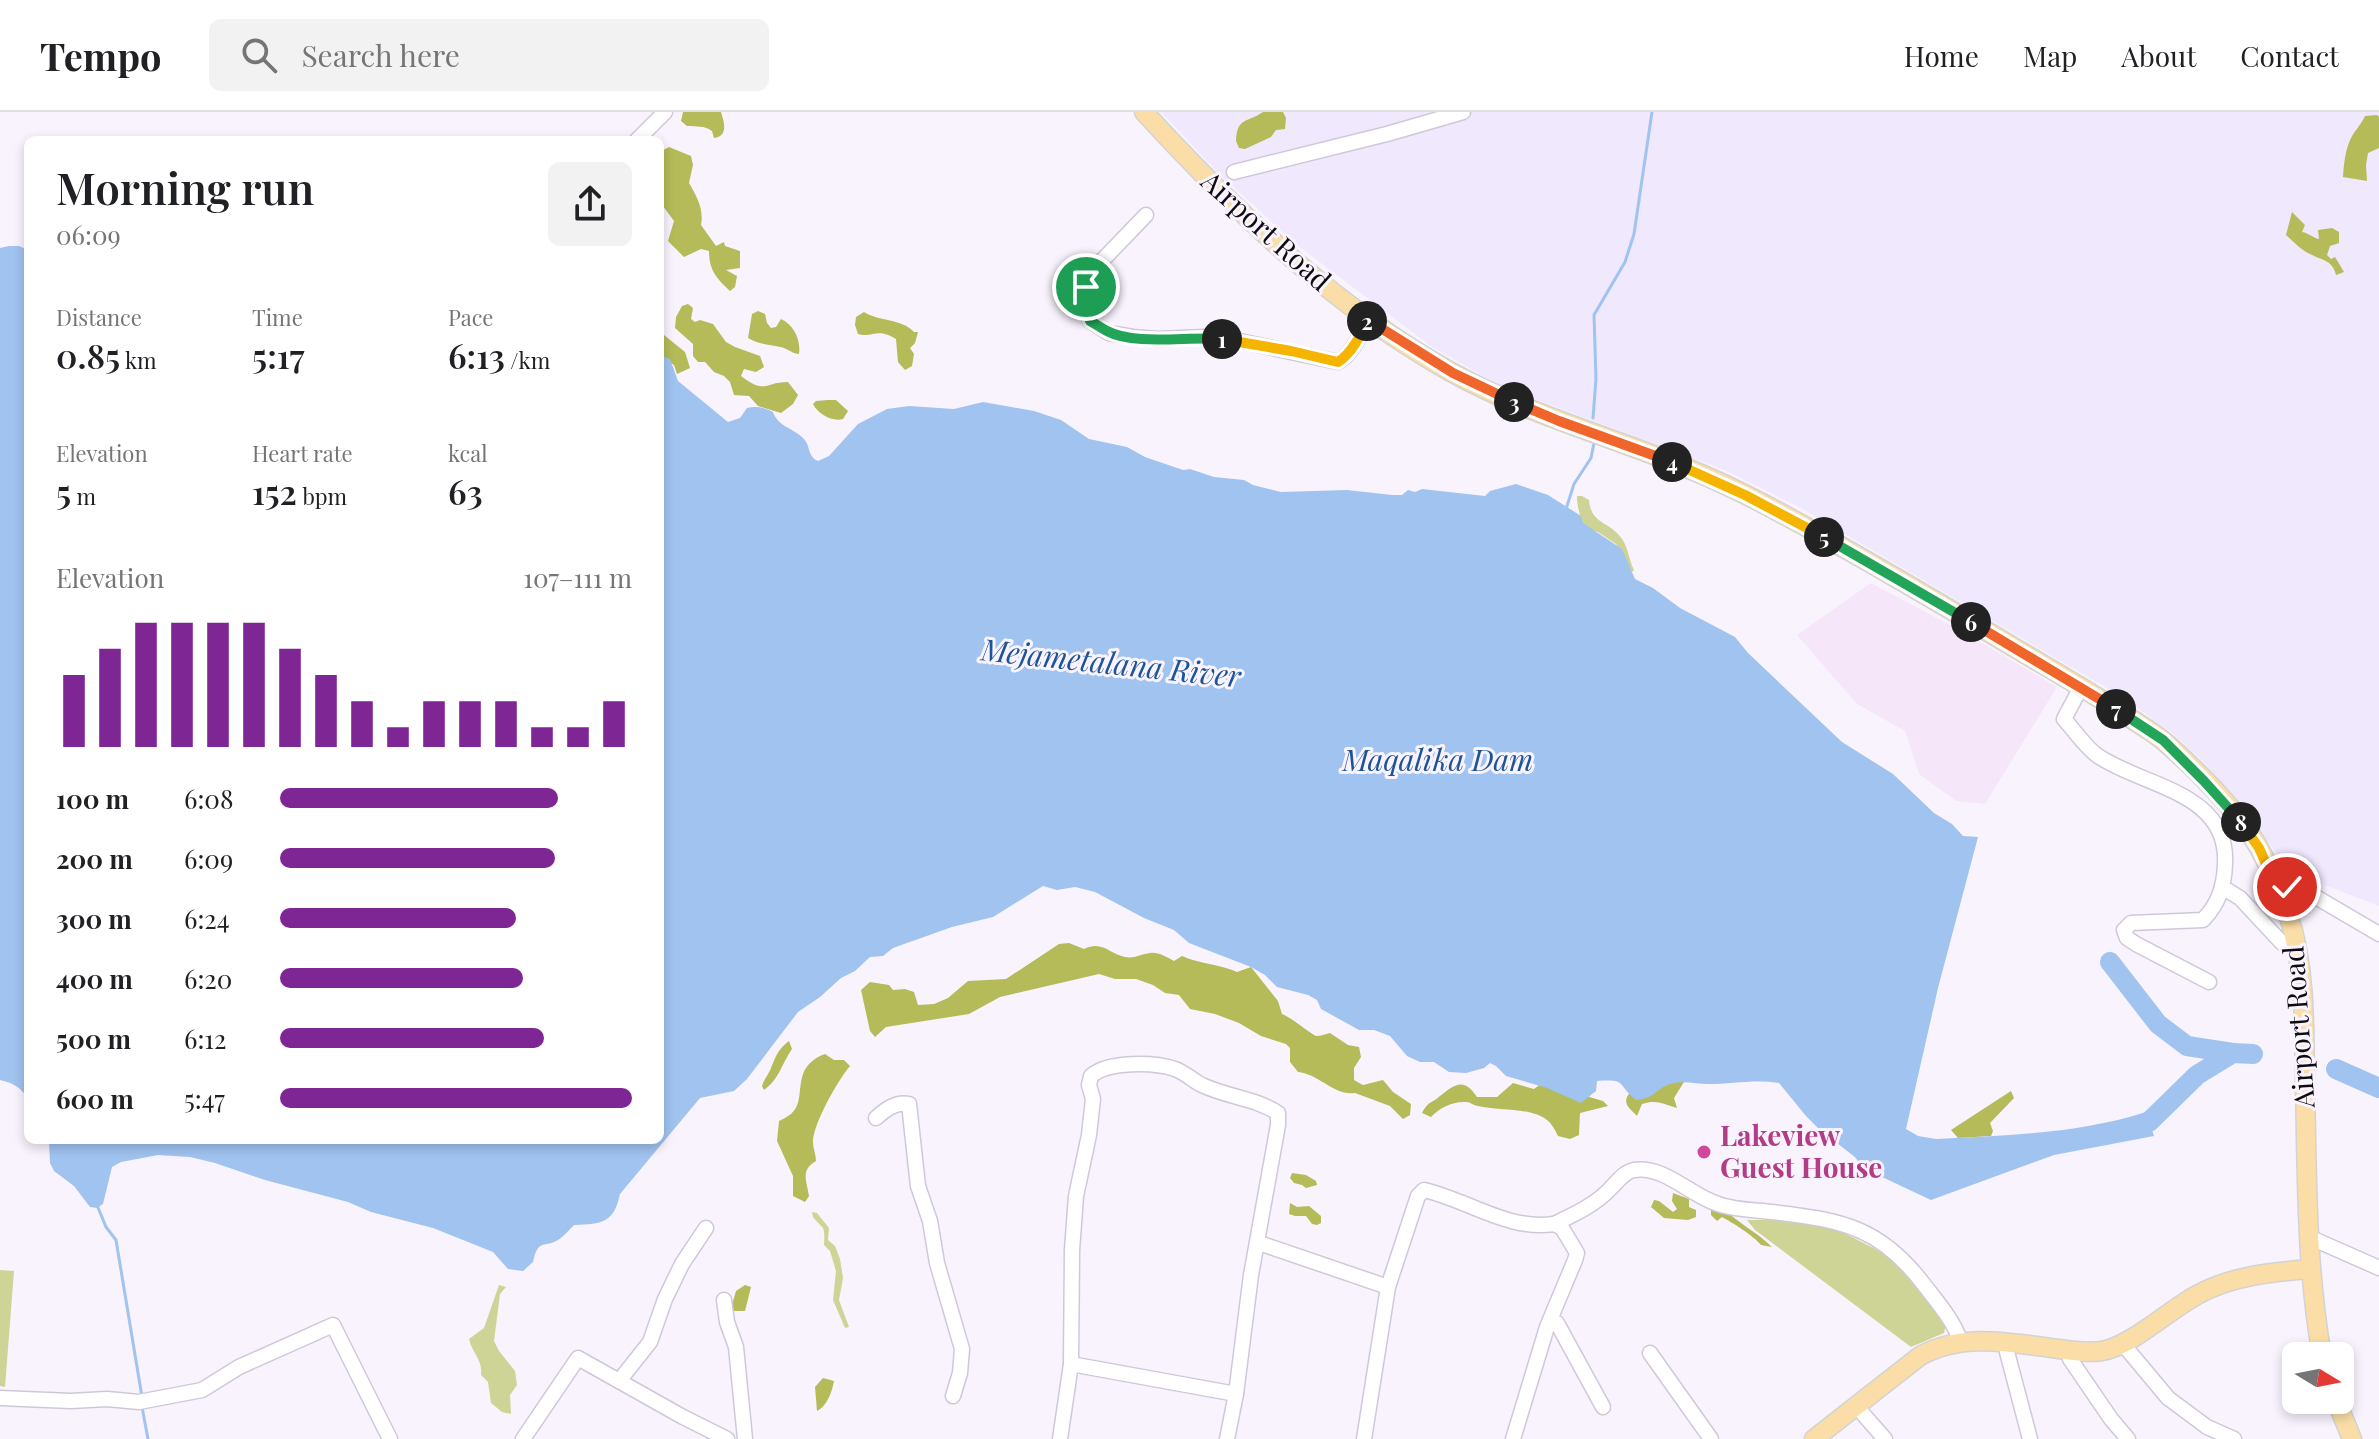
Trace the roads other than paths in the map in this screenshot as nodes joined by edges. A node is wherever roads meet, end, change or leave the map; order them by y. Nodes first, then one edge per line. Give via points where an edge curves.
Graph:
1 (665, 112) edge
2 (1144, 112) edge
3 (1463, 112) edge
4 (641, 136) edge
5 (1234, 172) dead end
6 (1146, 215) dead end
7 (1368, 320) junction
8 (2081, 687) junction
9 (2276, 886) junction
10 (2222, 887) junction
11 (2379, 934) edge
12 (2296, 947) junction
13 (2209, 982) dead end
14 (876, 1118) dead end
15 (1554, 1224) junction
16 (706, 1228) dead end
17 (2309, 1237) junction
18 (1259, 1243) junction
19 (2379, 1268) edge
20 (2310, 1269) junction
21 (2278, 1271) junction
22 (1388, 1287) junction
23 (724, 1300) dead end
24 (2316, 1307) junction
25 (1551, 1321) junction
26 (1961, 1342) junction
27 (2320, 1342) edge
28 (2006, 1343) junction
29 (2122, 1343) junction
30 (2069, 1350) junction
31 (1650, 1353) dead end
32 (1071, 1364) junction
33 (619, 1381) junction
34 (1236, 1394) junction
35 (953, 1396) dead end
36 (0, 1398) edge
37 (1603, 1407) dead end
38 (1857, 1407) junction
39 (2342, 1414) edge
40 (390, 1439) edge
41 (523, 1439) edge
42 (727, 1439) edge
43 (745, 1439) edge
44 (1060, 1439) edge
45 (1227, 1439) edge
46 (1364, 1439) edge
47 (1513, 1439) edge
48 (1711, 1439) edge
49 (1814, 1439) edge
50 (1885, 1439) edge
51 (2030, 1439) edge
52 (2128, 1439) edge
53 (2234, 1439) edge
54 (2352, 1439) edge

1 - 4 street
2 - 7 main road, Airport Road via 1246,217
3 - 5 street
6 - 7 street via 1094,269 1086,287 1090,321 1109,333 1235,340 1338,362
7 - 8 main road, Airport Road via 1453,373 1511,401 1697,472 1794,520
8 - 9 main road, Airport Road via 2163,740 2204,781 2251,836
8 - 10 street via 2064,719 2094,753 2205,811 2226,849
9 - 11 street via 2304,890
9 - 12 main road, Airport Road
10 - 12 street via 2240,898 2282,943
10 - 13 street via 2203,920 2131,923 2124,930 2136,944
12 - 17 main road, Airport Road via 2304,1020
14 - 35 street via 887,1108 909,1104 918,1186 962,1349
15 - 22 street via 1519,1223 1424,1190
15 - 25 street via 1577,1253
15 - 26 street via 1602,1197 1624,1175 1648,1169 1731,1208 1845,1225 1866,1232 1901,1256 1950,1319
16 - 33 street via 682,1264 650,1342
17 - 19 street
17 - 20 main road, Airport Road
17 - 21 main road
18 - 22 street
18 - 32 street via 1278,1113 1201,1085 1175,1069 1141,1064 1097,1070 1089,1085 1089,1135 1076,1196
18 - 34 street
20 - 21 main road
20 - 24 main road, Airport Road
21 - 24 main road via 2302,1287
21 - 29 main road via 2214,1286
22 - 46 street
23 - 43 street via 736,1347
24 - 27 main road, Airport Road
25 - 37 street via 1557,1323
25 - 47 street
26 - 28 main road
26 - 38 main road via 1920,1356
28 - 30 main road
28 - 51 street
29 - 30 main road via 2100,1351
29 - 53 street via 2168,1398 2207,1427
30 - 52 street via 2070,1359
31 - 48 street
32 - 34 street
32 - 44 street
33 - 41 street via 578,1358
33 - 42 street
34 - 45 street
36 - 40 street via 145,1401 202,1390 227,1373 333,1325
38 - 49 main road
38 - 50 street
39 - 54 main road

